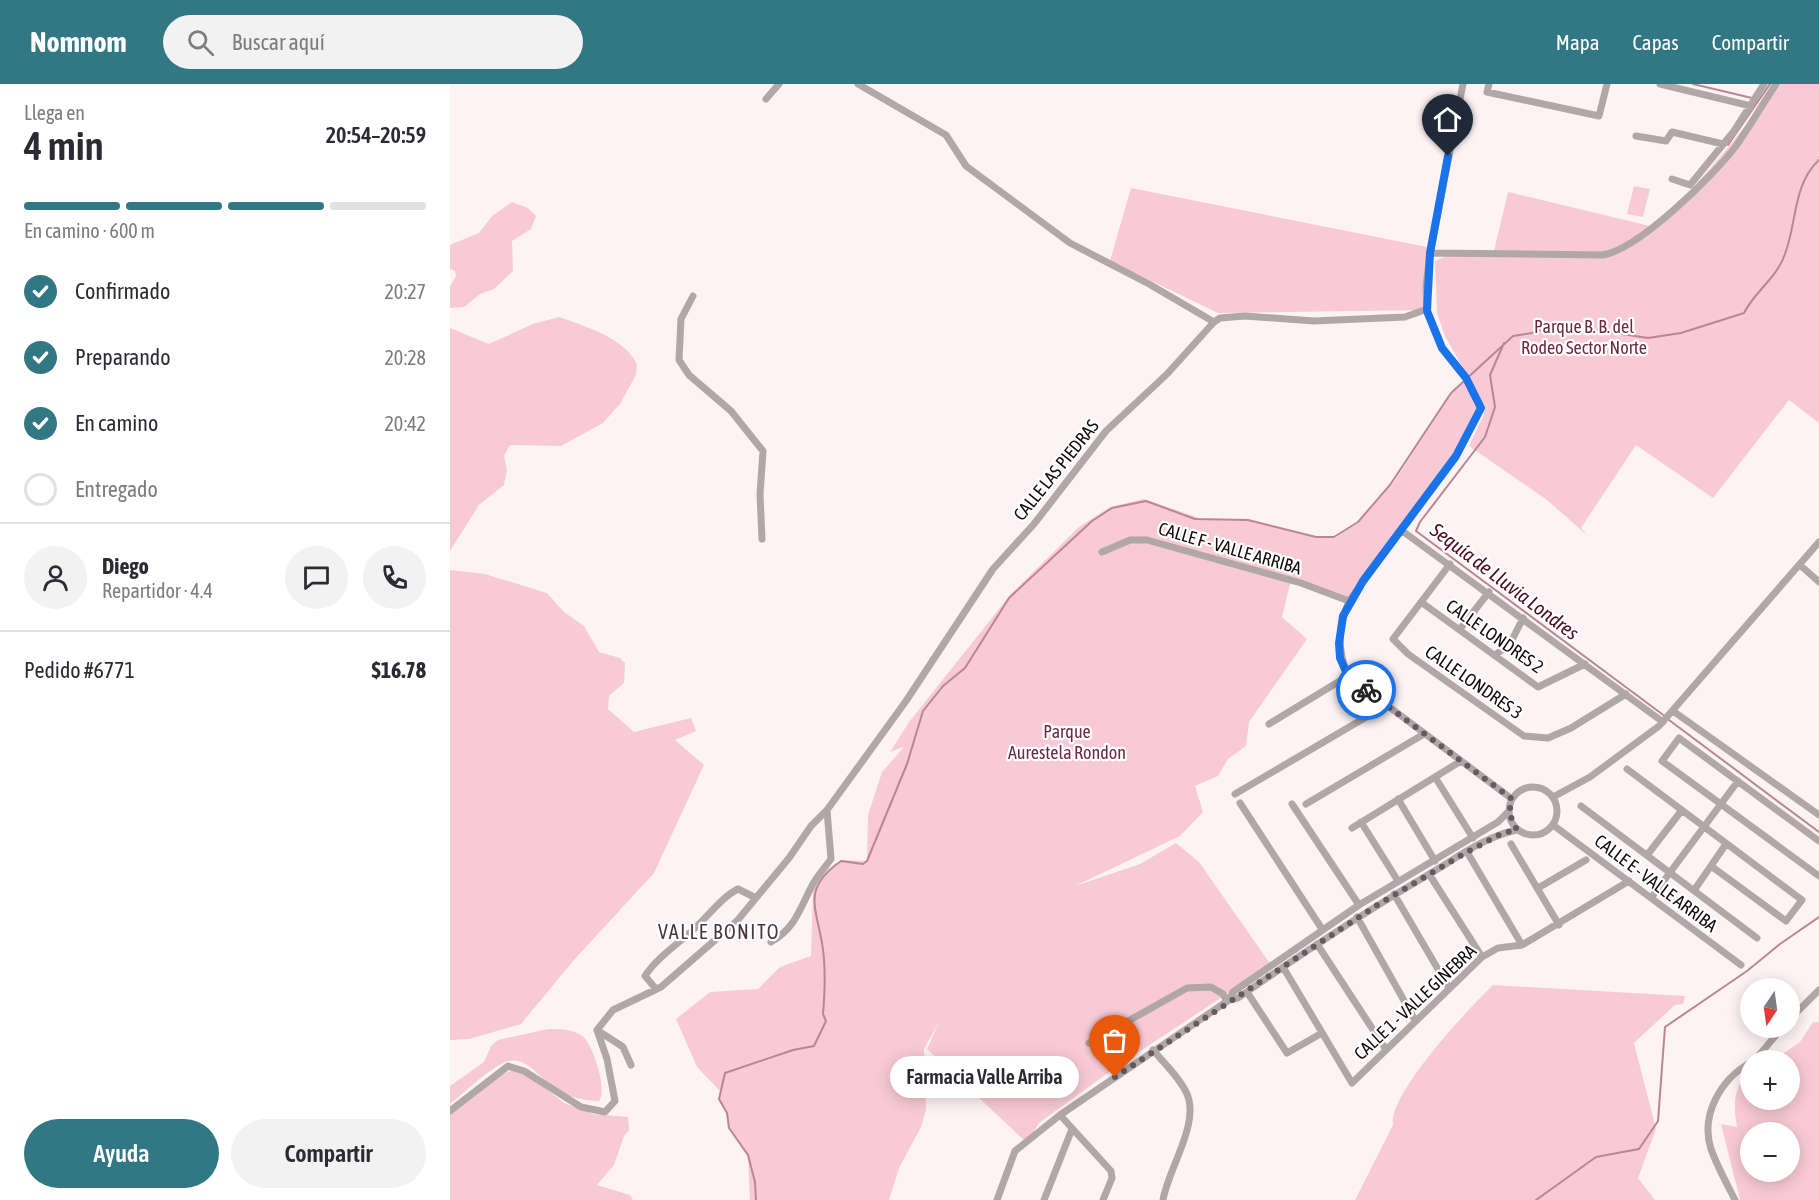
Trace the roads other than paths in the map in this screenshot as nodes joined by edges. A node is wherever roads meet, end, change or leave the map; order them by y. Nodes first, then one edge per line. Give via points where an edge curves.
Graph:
1 (779, 84) edge
2 (858, 84) edge
3 (1463, 84) edge
4 (1489, 84) edge
5 (1607, 84) edge
6 (1660, 84) edge
7 (1764, 84) edge
8 (1776, 84) edge
9 (766, 99) dead end
10 (1750, 106) junction
11 (1636, 136) dead end
12 (1723, 144) junction
13 (1672, 179) dead end
14 (1430, 253) junction
15 (693, 296) dead end
16 (1427, 309) junction
17 (1214, 322) junction
18 (1401, 530) junction
19 (762, 538) dead end
20 (1819, 542) edge
21 (1102, 552) dead end
22 (1450, 564) junction
23 (1800, 565) junction
24 (1819, 582) edge
25 (1489, 592) junction
26 (1349, 601) junction
27 (1421, 602) junction
28 (1523, 618) junction
29 (1460, 629) junction
30 (1495, 655) junction
31 (1585, 664) junction
32 (1348, 676) junction
33 (1626, 694) junction
34 (1385, 706) junction
35 (1673, 711) junction
36 (1663, 722) junction
37 (1269, 724) dead end
38 (1424, 734) junction
39 (1461, 761) junction
40 (1627, 769) dead end
41 (1435, 777) junction
42 (1738, 781) junction
43 (1235, 794) dead end
44 (1553, 797) junction
45 (1398, 799) junction
46 (1512, 799) junction
47 (1240, 803) dead end
48 (1292, 804) dead end
49 (1306, 804) dead end
50 (1721, 804) junction
51 (1581, 806) dead end
52 (827, 810) junction
53 (1682, 810) junction
54 (1509, 811) junction
55 (1819, 815) edge
56 (1361, 822) junction
57 (1553, 825) junction
58 (1704, 827) junction
59 (1352, 828) dead end
60 (1517, 830) junction
61 (1473, 838) junction
62 (1819, 841) edge
63 (1511, 844) dead end
64 (1726, 844) junction
65 (1467, 852) junction
66 (1648, 854) junction
67 (1586, 860) dead end
68 (1435, 861) junction
69 (1711, 866) junction
70 (1672, 871) junction
71 (1429, 874) junction
72 (1819, 876) edge
73 (1629, 881) junction
74 (1398, 882) junction
75 (1538, 888) junction
76 (1695, 889) junction
77 (1394, 894) junction
78 (756, 898) junction
79 (1651, 898) junction
80 (1359, 905) junction
81 (1357, 917) junction
82 (1559, 925) junction
83 (1322, 929) junction
84 (1757, 938) dead end
85 (771, 942) dead end
86 (1317, 944) junction
87 (1522, 945) junction
88 (1482, 957) junction
89 (1741, 965) dead end
90 (1283, 967) junction
91 (1449, 988) junction
92 (656, 989) junction
93 (1819, 990) edge
94 (1247, 992) junction
95 (1228, 1001) junction
96 (1800, 1009) edge
97 (1415, 1020) junction
98 (597, 1030) junction
99 (1322, 1033) junction
100 (1774, 1038) edge
101 (1089, 1043) dead end
102 (1385, 1048) junction
103 (1153, 1050) junction
104 (1763, 1050) edge
105 (631, 1065) dead end
106 (1740, 1071) edge
107 (450, 1111) edge
108 (1060, 1115) junction
109 (1072, 1129) junction
110 (998, 1200) edge
111 (1044, 1200) edge
112 (1103, 1200) edge
113 (1163, 1200) edge
114 (1735, 1200) edge

1 - 9 street
2 - 17 street via 946,135 966,166 1070,243
3 - 14 street
4 - 5 street via 1487,92 1599,116
6 - 10 street
7 - 10 street
8 - 14 street via 1734,148 1654,227 1621,250 1602,255
10 - 12 street
11 - 12 street via 1666,141 1672,132
12 - 13 street via 1690,184
14 - 16 street
15 - 19 street via 681,319 679,360 689,375 731,411 763,451
16 - 17 street via 1405,317 1314,321 1245,316
16 - 18 street via 1442,348 1466,378 1481,408 1456,456
17 - 52 street, CALLE LAS PIEDRAS via 1167,374 1106,431 1034,524 993,569 906,701
18 - 22 street
18 - 26 street
20 - 23 street
21 - 26 street, CALLE F - VALLE ARRIBA via 1130,540 1148,540 1301,583
22 - 25 street
22 - 27 street, CALLE LONDRES 3
23 - 24 street
23 - 35 street
25 - 28 street
25 - 29 street
26 - 32 street via 1341,621 1339,643
27 - 29 street, CALLE LONDRES 2
27 - 33 street, CALLE LONDRES 3 via 1393,639 1408,654 1524,736 1548,738
28 - 30 street via 1510,644
28 - 31 street
29 - 30 street, CALLE LONDRES 2
30 - 31 street, CALLE LONDRES 2 via 1538,687
31 - 33 street
32 - 34 street
32 - 37 street
33 - 36 street
34 - 38 street
34 - 43 street
35 - 36 street
35 - 55 street
36 - 44 street via 1626,753
38 - 39 street
38 - 49 street
39 - 41 street
39 - 46 street
40 - 53 street
41 - 45 street
41 - 61 street
42 - 50 street
42 - 50 street via 1679,738 1662,761
42 - 62 street
44 - 46 street via 1533,787 1517,792
44 - 57 street via 1557,803
45 - 56 street
45 - 68 street
46 - 54 street
47 - 83 street
48 - 80 street
50 - 58 street
50 - 72 street
51 - 66 street
52 - 78 street, CALLE LAS PIEDRAS
52 - 85 street via 831,860 814,883 798,919
53 - 58 street
53 - 66 street
54 - 60 street
54 - 61 street
56 - 59 street
56 - 74 street
57 - 60 street via 1533,835
57 - 73 street, CALLE E - VALLE ARRIBA
58 - 64 street
58 - 70 street
60 - 65 street
61 - 68 street
63 - 75 street
64 - 69 street
64 - 69 street via 1802,900 1786,921
65 - 71 street
65 - 87 street
66 - 70 street
67 - 75 street
68 - 74 street
69 - 76 street
70 - 76 street
70 - 79 street
71 - 77 street
71 - 88 street
73 - 79 street, CALLE E - VALLE ARRIBA
73 - 82 street, CALLE 1 - VALLE GINEBRA
74 - 80 street
75 - 82 street
76 - 84 street
77 - 81 street
77 - 91 street
78 - 92 street, CALLE LAS PIEDRAS via 715,942
78 - 92 street via 738,889 728,894 652,965 645,976
79 - 89 street, CALLE E - VALLE ARRIBA
80 - 83 street
81 - 86 street
81 - 97 street
82 - 87 street, CALLE 1 - VALLE GINEBRA
83 - 95 street via 1233,992
86 - 90 street
86 - 102 street
87 - 88 street, CALLE 1 - VALLE GINEBRA via 1498,948
88 - 91 street, CALLE 1 - VALLE GINEBRA
90 - 94 street
90 - 99 street
91 - 97 street, CALLE 1 - VALLE GINEBRA
92 - 98 street, CALLE LAS PIEDRAS via 613,1010
93 - 96 street
94 - 95 street
94 - 99 street via 1287,1053
95 - 101 street via 1211,987 1187,988
95 - 103 street
97 - 102 street, CALLE 1 - VALLE GINEBRA
98 - 105 street via 623,1047
98 - 107 street via 615,1101 605,1112 581,1107 524,1071 508,1066
99 - 102 street, CALLE 1 - VALLE GINEBRA via 1352,1083
100 - 104 street
103 - 108 street
103 - 113 street via 1188,1094 1190,1112 1186,1136
106 - 114 street via 1719,1089 1710,1123 1711,1148
108 - 109 street
108 - 110 street via 1015,1152
109 - 111 street
109 - 112 street via 1111,1171

